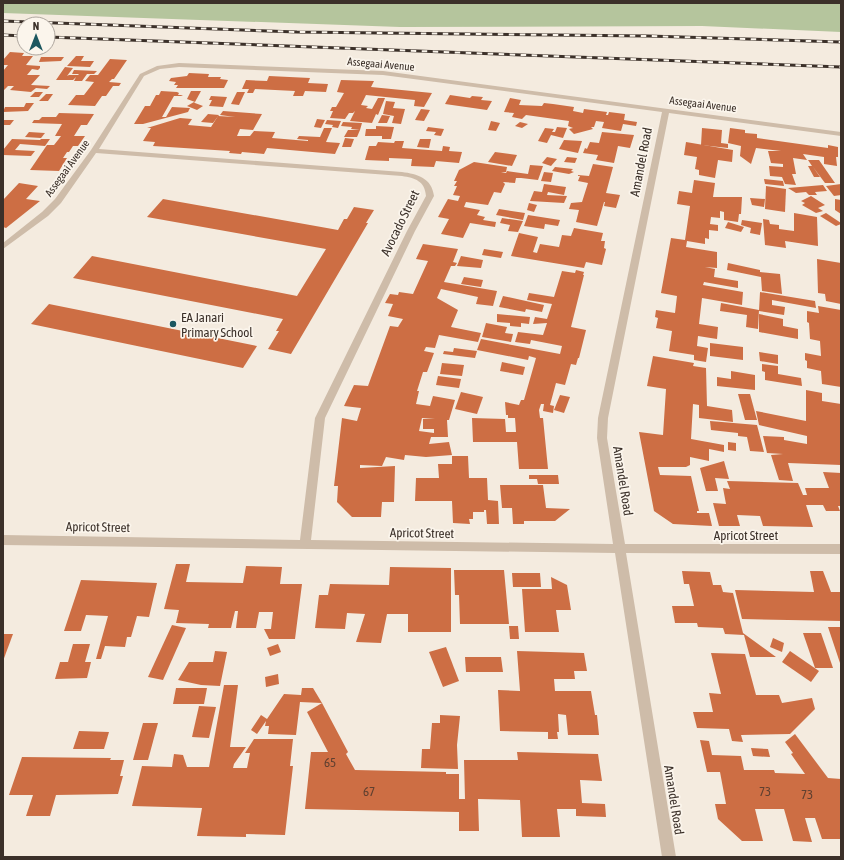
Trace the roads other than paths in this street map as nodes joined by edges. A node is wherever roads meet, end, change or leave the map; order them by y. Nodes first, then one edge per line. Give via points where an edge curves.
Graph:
1 (666, 111) junction
2 (841, 134) edge
3 (94, 151) junction
4 (3, 247) edge
5 (3, 540) edge
6 (305, 545) junction
7 (619, 548) junction
8 (841, 549) edge
9 (669, 857) edge

1 - 2 street, Assegaai Avenue
1 - 3 street, Assegaai Avenue via 383,73 159,66 142,75
1 - 7 street, Amandel Road via 603,418 602,438
3 - 4 street, Assegaai Avenue via 58,201
3 - 6 street, Avocado Street via 402,174 423,180 428,185 430,196 320,418
5 - 6 street, Apricot Street
6 - 7 street, Apricot Street
7 - 8 street, Apricot Street
7 - 9 street, Amandel Road

